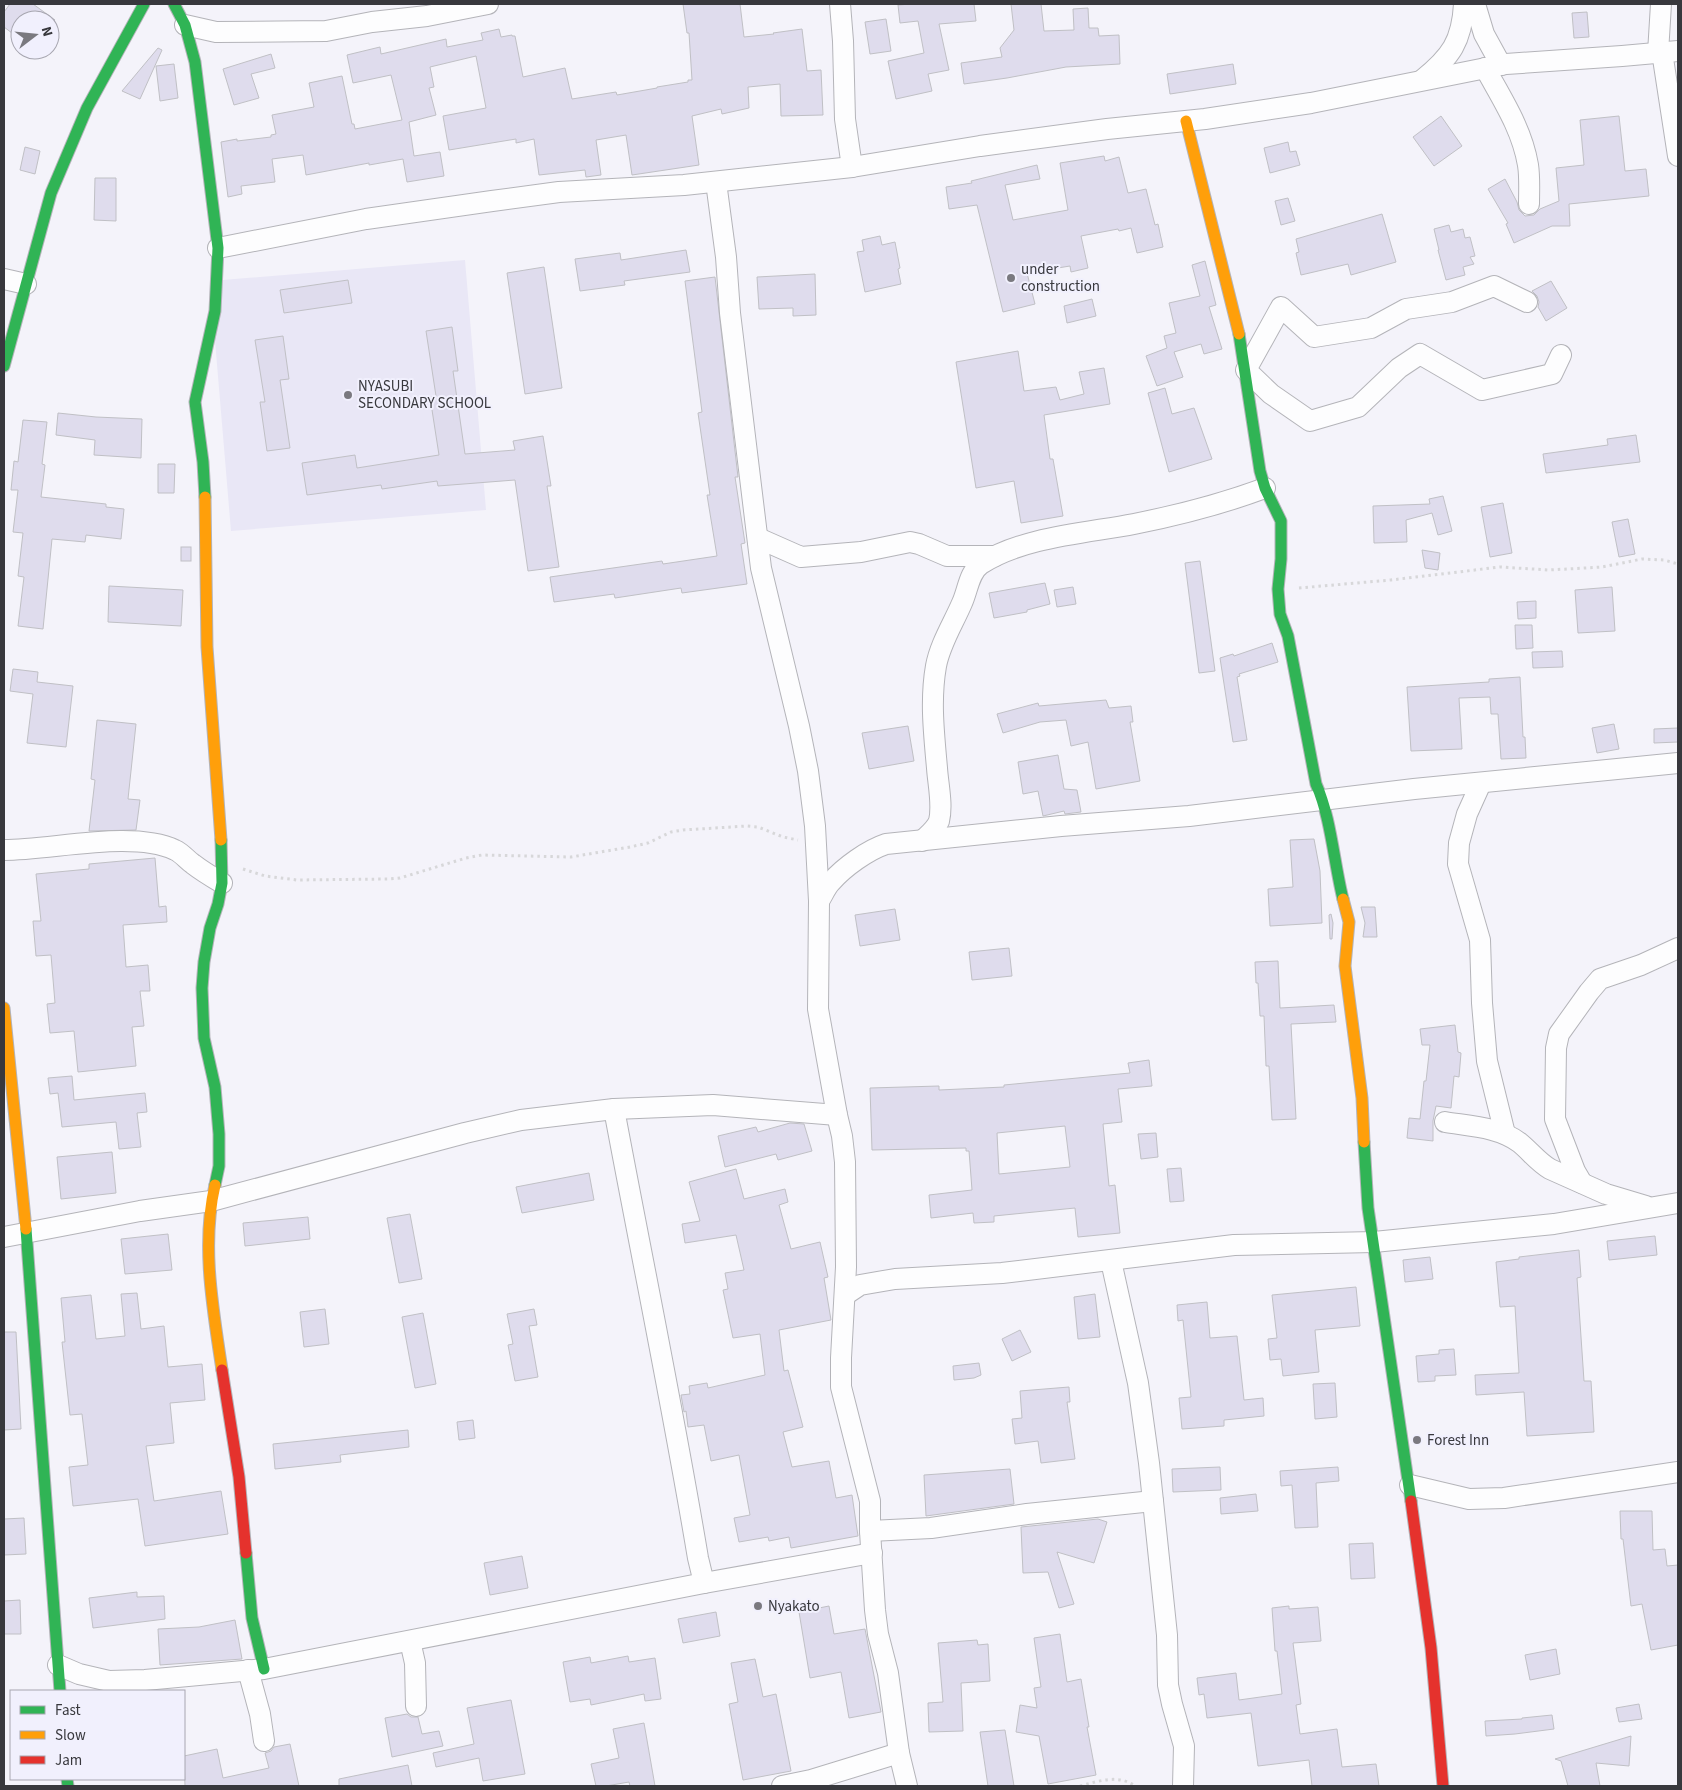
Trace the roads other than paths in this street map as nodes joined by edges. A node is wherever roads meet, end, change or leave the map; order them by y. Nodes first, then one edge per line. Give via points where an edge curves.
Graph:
1 (144, 4) edge
2 (174, 4) edge
3 (488, 4) edge
4 (840, 4) edge
5 (1464, 4) edge
6 (1475, 4) edge
7 (1661, 4) edge
8 (185, 26) junction
9 (1666, 52) edge
10 (1493, 66) junction
11 (1422, 80) junction
12 (1186, 121) junction
13 (1678, 156) edge
14 (852, 167) junction
15 (716, 182) junction
16 (1529, 204) dead end
17 (218, 248) junction
18 (4, 279) edge
19 (26, 284) junction
20 (1527, 302) dead end
21 (1560, 355) dead end
22 (4, 366) edge
23 (1246, 370) junction
24 (1265, 488) junction
25 (758, 538) junction
26 (995, 556) junction
27 (1678, 763) edge
28 (1481, 782) junction
29 (1323, 799) junction
30 (922, 841) junction
31 (4, 850) edge
32 (222, 883) junction
33 (818, 902) junction
34 (1678, 948) edge
35 (4, 1008) edge
36 (614, 1109) junction
37 (837, 1115) junction
38 (1444, 1122) dead end
39 (1505, 1134) junction
40 (1582, 1183) junction
41 (211, 1201) junction
42 (1678, 1203) edge
43 (1653, 1208) junction
44 (26, 1233) junction
45 (4, 1237) edge
46 (1374, 1242) junction
47 (1111, 1261) junction
48 (845, 1295) junction
49 (1678, 1472) edge
50 (1410, 1485) junction
51 (1153, 1500) junction
52 (870, 1531) junction
53 (872, 1553) junction
54 (704, 1583) junction
55 (410, 1641) junction
56 (58, 1665) junction
57 (256, 1670) junction
58 (60, 1690) edge
59 (416, 1706) dead end
60 (264, 1741) dead end
61 (899, 1752) junction
62 (804, 1784) edge
63 (782, 1786) edge
64 (907, 1786) edge
65 (1183, 1786) edge
66 (1443, 1786) edge

1 - 19 street via 87,108 51,194
2 - 8 street
3 - 8 street via 326,31 216,32
4 - 14 street via 845,119
5 - 11 street via 1457,40 1441,65
6 - 10 street
7 - 9 street
8 - 17 street via 195,62
9 - 10 street
9 - 13 street
10 - 11 street
10 - 16 street via 1528,163
11 - 12 street via 1311,103
12 - 14 street via 990,144
12 - 23 street via 1238,326
14 - 15 street
15 - 17 street via 559,192 366,219
15 - 25 street
17 - 32 street via 215,311 195,402 204,472 207,647
18 - 19 street
19 - 22 street
20 - 23 street via 1494,286 1452,302 1406,310 1371,328 1314,337 1281,307
21 - 23 street via 1552,374 1482,390 1420,354 1393,373 1358,407 1310,421 1271,394
23 - 24 street
24 - 26 street via 1193,512 1064,536
24 - 29 street via 1281,522 1280,614 1293,659 1316,784
25 - 26 street via 801,557 861,552 910,542 947,556
25 - 33 street via 764,585 808,771
26 - 30 street via 975,568 936,665 933,725 939,820
27 - 28 street
28 - 29 street
28 - 39 street via 1458,843 1458,864 1480,940 1487,1061
29 - 30 street via 1189,816
29 - 46 street via 1349,922 1345,966 1362,1098 1366,1181
30 - 33 street via 886,844 862,855 831,882
31 - 32 street via 92,843 157,843 177,851
32 - 41 street via 210,928 202,988 204,1038 215,1087 219,1134 219,1166
33 - 37 street via 818,1009
34 - 40 street via 1600,979 1559,1034 1555,1120
35 - 44 street
36 - 37 street via 714,1105
36 - 41 street via 493,1126
36 - 54 street
37 - 48 street via 845,1162
38 - 39 street
39 - 40 street via 1520,1143 1543,1165
40 - 43 street
41 - 44 street
41 - 57 street via 211,1297 239,1478
42 - 43 street
43 - 46 street via 1554,1224
44 - 45 street
44 - 56 street
46 - 47 street via 1234,1245
46 - 50 street
47 - 48 street via 1002,1273 895,1279 860,1285
47 - 51 street via 1138,1383
48 - 52 street via 842,1387 870,1502
49 - 50 street via 1504,1498 1469,1499
50 - 66 street via 1431,1648
51 - 52 street via 931,1528
51 - 65 street via 1167,1635 1168,1685 1184,1746
52 - 53 street
53 - 54 street
53 - 61 street via 878,1634 888,1673
54 - 55 street
55 - 57 street
55 - 59 street via 415,1663
56 - 57 street via 109,1681
56 - 58 street
57 - 60 street
61 - 62 street
61 - 64 street
62 - 63 street

